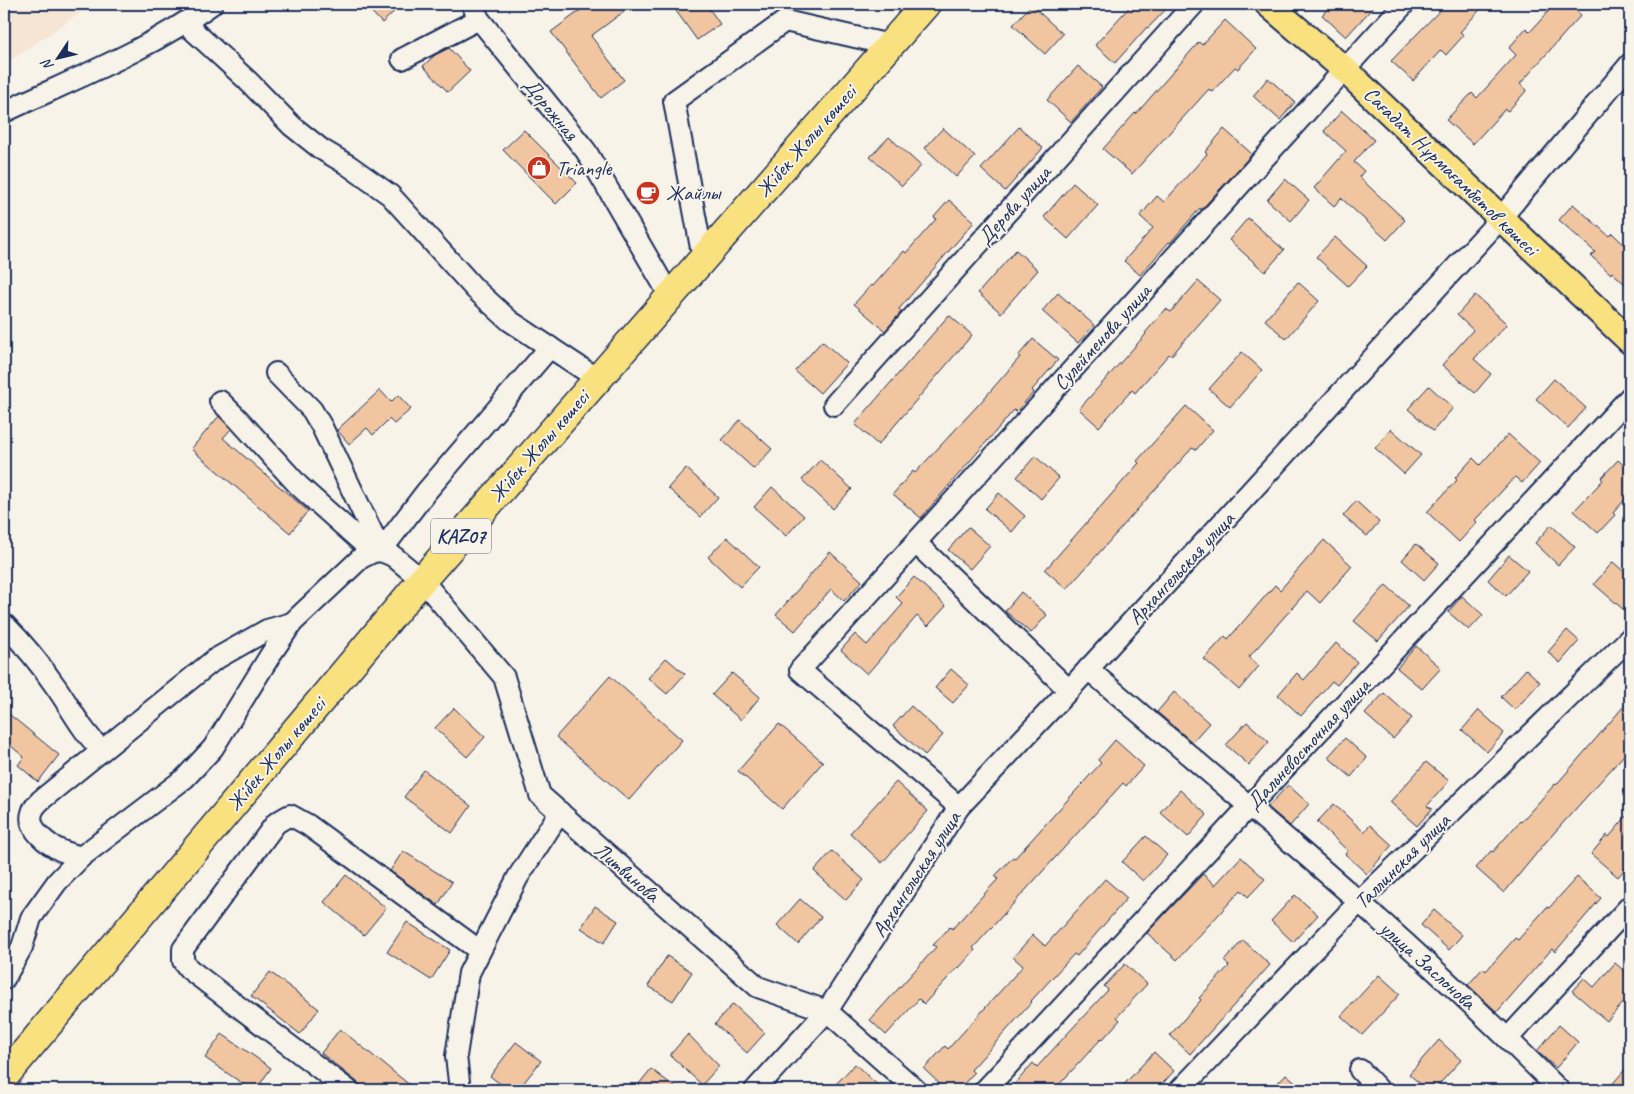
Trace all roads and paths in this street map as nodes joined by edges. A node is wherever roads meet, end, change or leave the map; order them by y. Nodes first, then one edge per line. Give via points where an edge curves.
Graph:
1 (212, 4) edge
2 (926, 4) edge
3 (1194, 4) edge
4 (1268, 4) edge
5 (1404, 4) edge
6 (475, 12) edge
7 (185, 23) junction
8 (890, 45) junction
9 (402, 58) dead end
10 (1630, 64) edge
11 (1344, 69) junction
12 (4, 112) edge
13 (1500, 219) junction
14 (703, 259) junction
15 (670, 296) junction
16 (1630, 342) edge
17 (550, 348) junction
18 (276, 373) dead end
19 (598, 379) junction
20 (1630, 397) edge
21 (220, 401) dead end
22 (834, 405) dead end
23 (916, 543) junction
24 (377, 552) junction
25 (422, 580) junction
26 (292, 623) junction
27 (4, 624) edge
28 (1630, 638) edge
29 (1088, 669) junction
30 (1070, 690) junction
31 (102, 750) junction
32 (959, 807) junction
33 (1249, 808) junction
34 (560, 812) junction
35 (81, 857) junction
36 (1359, 902) junction
37 (1630, 906) edge
38 (480, 951) junction
39 (4, 978) edge
40 (827, 1011) junction
41 (1508, 1038) junction
42 (1360, 1070) dead end
43 (4, 1076) edge
44 (348, 1090) edge
45 (460, 1090) edge
46 (755, 1090) edge
47 (916, 1090) edge
48 (985, 1090) edge
49 (1180, 1090) edge
50 (1379, 1090) edge
51 (1560, 1090) edge

1 - 7 street
2 - 8 highway, Жібек Жолы көшесі / KAZ07
3 - 22 street, Дерова улица
4 - 11 main road, Сағадат Нұрмағамбетов көшесі
5 - 11 street, Сулейменова улица
6 - 9 street
6 - 15 street, Дорожная via 586,151
7 - 12 street via 140,48
7 - 17 street via 292,126 390,196 475,289 510,321
8 - 14 highway, Жібек Жолы көшесі / KAZ07
8 - 14 street via 785,21 674,101
10 - 13 street, Архангельская улица
11 - 13 main road, Сағадат Нұрмағамбетов көшесі
11 - 23 street, Сулейменова улица
13 - 16 main road, Сағадат Нұрмағамбетов көшесі
13 - 29 street, Архангельская улица
14 - 15 highway, Жібек Жолы көшесі / KAZ07
15 - 19 highway, Жібек Жолы көшесі / KAZ07
17 - 19 street
17 - 24 street
18 - 24 street via 312,410 322,426
19 - 25 highway, Жібек Жолы көшесі / KAZ07
20 - 33 street, Дальневосточная улица
21 - 24 street, Литвинова via 299,486
23 - 30 street
23 - 32 street, Сулейменова улица via 800,670
24 - 25 street, Литвинова via 393,556
24 - 26 street via 361,558
25 - 34 street, Литвинова via 504,677 540,795
25 - 43 highway, Жібек Жолы көшесі / KAZ07
26 - 31 street via 267,630 214,660
26 - 35 street via 213,748 186,778
27 - 31 street via 38,662 82,727
28 - 36 street, Таллинская улица
29 - 30 street, Архангельская улица
29 - 33 street, улица Заслонова
30 - 32 street, Архангельская улица
31 - 35 street via 32,810 32,826 45,839 60,850
32 - 40 street, Архангельская улица
33 - 36 street, улица Заслонова
33 - 48 street, Дальневосточная улица
34 - 38 street via 518,878
34 - 40 street, Литвинова via 758,987
35 - 39 street via 57,882 31,918 22,947
36 - 41 street, улица Заслонова
36 - 49 street, Таллинская улица
37 - 41 street
38 - 44 street via 308,825 290,815 276,823 183,948 183,960 189,969 218,992
38 - 45 street via 469,973 456,1056
40 - 46 street, Архангельская улица
40 - 47 street, Литвинова
41 - 51 street, улица Заслонова
42 - 50 street

